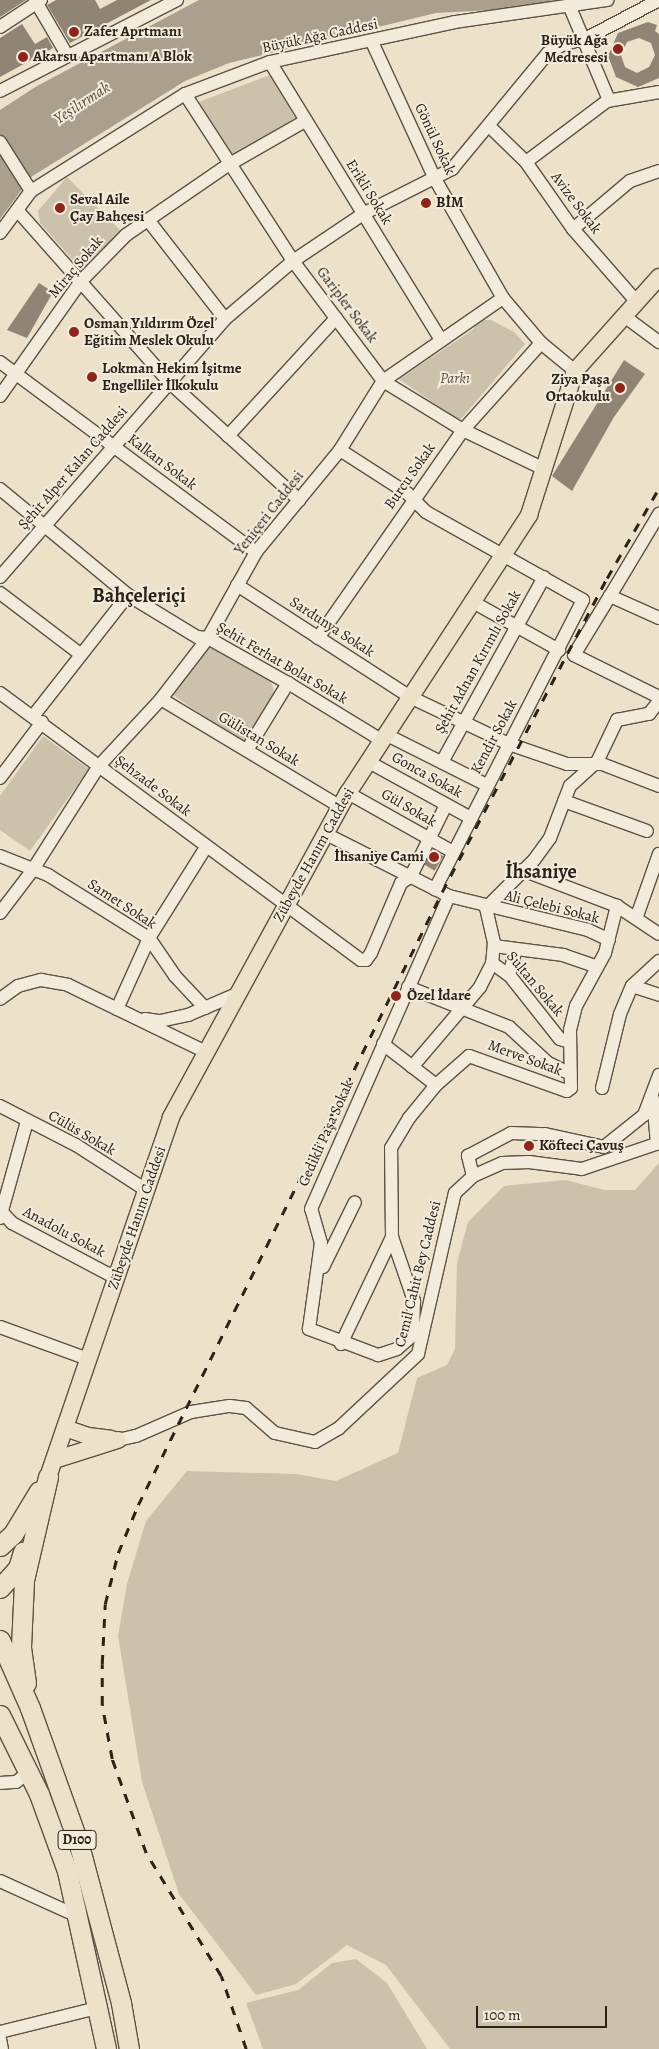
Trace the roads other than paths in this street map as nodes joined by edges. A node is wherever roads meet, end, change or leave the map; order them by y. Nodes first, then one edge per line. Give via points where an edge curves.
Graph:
1 (177, 0) edge
2 (607, 0) edge
3 (659, 0) edge
4 (38, 1) edge
5 (569, 5) junction
6 (0, 27) edge
7 (581, 40) junction
8 (372, 42) junction
9 (67, 55) junction
10 (270, 62) junction
11 (0, 91) edge
12 (659, 92) edge
13 (185, 94) junction
14 (609, 100) junction
15 (305, 121) junction
16 (488, 126) junction
17 (0, 142) edge
18 (526, 162) junction
19 (228, 165) junction
20 (659, 171) edge
21 (435, 180) junction
22 (29, 187) junction
23 (17, 210) junction
24 (363, 214) junction
25 (148, 220) junction
26 (573, 229) junction
27 (0, 233) edge
28 (293, 261) junction
29 (659, 277) edge
30 (81, 281) junction
31 (503, 298) junction
32 (637, 302) junction
33 (624, 316) junction
34 (336, 318) junction
35 (225, 319) junction
36 (442, 340) junction
37 (659, 342) edge
38 (541, 343) junction
39 (0, 362) edge
40 (575, 371) junction
41 (16, 373) junction
42 (383, 380) junction
43 (169, 382) junction
44 (0, 396) edge
45 (463, 430) junction
46 (228, 436) junction
47 (116, 447) junction
48 (340, 450) junction
49 (544, 468) junction
50 (0, 489) edge
51 (299, 500) junction
52 (413, 500) junction
53 (659, 514) edge
54 (45, 525) junction
55 (256, 552) junction
56 (501, 553) junction
57 (0, 577) edge
58 (544, 577) junction
59 (237, 585) junction
60 (0, 593) edge
61 (128, 595) junction
62 (610, 596) junction
63 (471, 601) junction
64 (659, 618) edge
65 (517, 627) junction
66 (208, 638) junction
67 (318, 638) junction
68 (559, 650) junction
69 (80, 654) junction
70 (288, 683) junction
71 (0, 693) edge
72 (410, 697) junction
73 (659, 697) edge
74 (161, 698) junction
75 (659, 701) edge
76 (654, 716) edge
77 (38, 718) junction
78 (463, 722) junction
79 (383, 737) junction
80 (509, 744) junction
81 (247, 750) junction
82 (367, 761) junction
83 (442, 762) junction
84 (595, 765) junction
85 (99, 766) junction
86 (0, 778) edge
87 (487, 785) junction
88 (659, 786) edge
89 (344, 800) junction
90 (564, 801) junction
91 (446, 805) junction
92 (470, 818) junction
93 (646, 831) dead end
94 (326, 834) junction
95 (429, 839) junction
96 (206, 847) junction
97 (454, 852) junction
98 (659, 854) edge
99 (0, 856) edge
100 (522, 870) junction
101 (32, 872) junction
102 (411, 876) junction
103 (435, 889) junction
104 (449, 896) junction
105 (617, 906) junction
106 (286, 907) junction
107 (486, 908) junction
108 (0, 913) edge
109 (637, 916) junction
110 (659, 934) edge
111 (149, 938) junction
112 (609, 940) junction
113 (494, 946) junction
114 (515, 952) junction
115 (659, 961) edge
116 (492, 963) junction
117 (597, 967) junction
118 (509, 975) junction
119 (632, 986) junction
120 (408, 987) junction
121 (237, 994) junction
122 (659, 995) edge
123 (0, 998) edge
124 (464, 1007) junction
125 (205, 1008) junction
126 (117, 1009) junction
127 (138, 1018) junction
128 (570, 1042) junction
129 (383, 1044) junction
130 (206, 1052) junction
131 (412, 1067) junction
132 (571, 1074) junction
133 (656, 1081) edge
134 (436, 1086) junction
135 (602, 1088) dead end
136 (0, 1106) edge
137 (27, 1120) junction
138 (658, 1143) edge
139 (473, 1176) junction
140 (146, 1190) junction
141 (355, 1202) dead end
142 (1, 1214) edge
143 (392, 1237) junction
144 (318, 1275) junction
145 (116, 1278) junction
146 (0, 1327) edge
147 (413, 1335) junction
148 (341, 1344) junction
149 (418, 1354) junction
150 (88, 1359) junction
151 (65, 1428) junction
152 (118, 1440) junction
153 (51, 1468) junction
154 (4, 1539) edge
155 (0, 1588) edge
156 (0, 1640) edge
157 (30, 1708) junction
158 (0, 1715) edge
159 (28, 1773) junction
160 (0, 1783) edge
161 (0, 1881) edge
162 (77, 1916) junction
163 (97, 2008) junction
164 (0, 2032) edge
165 (0, 2039) edge
166 (2, 2049) edge
167 (106, 2049) edge
168 (129, 2049) edge

1 - 9 street
2 - 5 street, Büyük Ağa Caddesi
3 - 7 street, Şehit Alper Kalan Caddesi
4 - 6 street
4 - 9 street
5 - 7 street
5 - 8 street, Büyük Ağa Caddesi via 454,22
7 - 14 street
7 - 16 street, Şehit Alper Kalan Caddesi via 548,53
8 - 10 street, Büyük Ağa Caddesi
8 - 21 street, Gönül Sokak
9 - 11 street
10 - 13 street, Büyük Ağa Caddesi
10 - 15 street, Erikli Sokak
12 - 14 street
13 - 19 street, Garipler Sokak
13 - 22 street, Büyük Ağa Caddesi
14 - 18 street
15 - 19 street, Miraç Sokak
15 - 24 street, Erikli Sokak
16 - 18 street, Avize Sokak
16 - 21 street, Şehit Alper Kalan Caddesi via 452,168
17 - 22 street
18 - 26 street, Avize Sokak
19 - 25 street, Miraç Sokak
19 - 28 street, Garipler Sokak
20 - 26 street via 630,180
21 - 24 street, Şehit Alper Kalan Caddesi
21 - 31 street, Gönül Sokak
22 - 23 street, Büyük Ağa Caddesi
23 - 27 street, Büyük Ağa Caddesi
23 - 30 street
24 - 28 street, Şehit Alper Kalan Caddesi
24 - 36 street, Erikli Sokak
25 - 30 street, Miraç Sokak via 126,235
25 - 35 street
26 - 32 street, Avize Sokak
28 - 34 street, Garipler Sokak
28 - 35 street, Şehit Alper Kalan Caddesi
29 - 32 main road, Zübeyde Hanım Caddesi
30 - 41 street, Miraç Sokak
30 - 43 street
31 - 36 street, Yeniçeri Caddesi
31 - 38 street
32 - 33 main road, Zübeyde Hanım Caddesi
33 - 37 street
33 - 40 main road, Zübeyde Hanım Caddesi
34 - 42 street, Garipler Sokak
34 - 46 street
35 - 43 street, Şehit Alper Kalan Caddesi
36 - 42 street, Yeniçeri Caddesi
38 - 40 street
38 - 45 street, Burcu Sokak
39 - 41 street, Kalkan Sokak
40 - 49 main road, Zübeyde Hanım Caddesi
41 - 44 street, Miraç Sokak
41 - 47 street, Kalkan Sokak
42 - 45 street, Garipler Sokak
42 - 48 street, Yeniçeri Caddesi
43 - 46 street
43 - 47 street, Şehit Alper Kalan Caddesi
45 - 49 street, Garipler Sokak
45 - 52 street, Burcu Sokak
46 - 51 street
47 - 54 street, Şehit Alper Kalan Caddesi
47 - 55 street, Kalkan Sokak
48 - 51 street, Yeniçeri Caddesi
48 - 52 street
49 - 56 main road, Zübeyde Hanım Caddesi via 529,515
50 - 54 street, Şehit Ferhat Bolat Sokak
51 - 55 street, Yeniçeri Caddesi
52 - 56 street via 426,512
52 - 67 street, Burcu Sokak
53 - 62 street
54 - 57 street, Şehit Alper Kalan Caddesi
54 - 61 street, Şehit Ferhat Bolat Sokak
55 - 59 street, Yeniçeri Caddesi
56 - 58 street
56 - 63 main road, Zübeyde Hanım Caddesi
58 - 65 street, Şehit Adnan Kırımlı Sokak
58 - 68 street, Kendir Sokak via 583,600
59 - 66 street, Yeniçeri Caddesi
59 - 67 street, Sardunya Sokak
60 - 69 street
61 - 66 street, Şehit Ferhat Bolat Sokak via 197,637
61 - 69 street
62 - 64 street
62 - 73 street via 574,655
63 - 65 street
63 - 72 main road, Zübeyde Hanım Caddesi
65 - 68 street
65 - 78 street, Şehit Adnan Kırımlı Sokak
66 - 70 street, Şehit Ferhat Bolat Sokak
66 - 74 street, Yeniçeri Caddesi
67 - 72 street, Sardunya Sokak
68 - 80 street, Kendir Sokak
69 - 77 street
70 - 79 street, Şehit Ferhat Bolat Sokak
70 - 81 street
71 - 77 street, Şehzade Sokak
72 - 78 street, Sardunya Sokak
72 - 79 main road, Zübeyde Hanım Caddesi
74 - 81 street, Gülistan Sokak
74 - 85 street, Yeniçeri Caddesi
75 - 76 street
76 - 84 street via 618,720
77 - 85 street, Şehzade Sokak
77 - 86 street
78 - 80 street, Sardunya Sokak
78 - 83 street, Şehit Adnan Kırımlı Sokak
79 - 82 main road, Zübeyde Hanım Caddesi
79 - 83 street, Şehit Ferhat Bolat Sokak
80 - 84 street, Sardunya Sokak via 567,764
80 - 87 street, Kendir Sokak
81 - 89 street, Gülistan Sokak
82 - 89 main road, Zübeyde Hanım Caddesi
82 - 91 street, Gonca Sokak
83 - 87 street, Şehit Ferhat Bolat Sokak
84 - 88 street, Sardunya Sokak via 602,764
84 - 90 street via 570,786
85 - 96 street, Şehzade Sokak
85 - 101 street, Yeniçeri Caddesi
87 - 92 street, Kendir Sokak
89 - 94 main road, Zübeyde Hanım Caddesi
89 - 95 street, Gül Sokak
90 - 93 street
90 - 100 street via 550,838
91 - 92 street, Gonca Sokak
91 - 95 street
92 - 97 street, Kendir Sokak
94 - 102 street, Ali Çelebi Sokak
94 - 106 main road, Zübeyde Hanım Caddesi
95 - 97 street, Gül Sokak
95 - 102 street
96 - 106 street, Şehzade Sokak
96 - 111 street
97 - 103 street, Kendir Sokak
98 - 109 street
99 - 101 street, Samet Sokak
100 - 105 street
100 - 107 street
101 - 108 street, Yeniçeri Caddesi
101 - 111 street, Samet Sokak via 48,875
102 - 103 street, Ali Çelebi Sokak
102 - 106 street, Şehzade Sokak via 401,883 366,960
103 - 104 street, Ali Çelebi Sokak
104 - 107 street, Ali Çelebi Sokak
104 - 120 street, Gedikli Paşa Sokak
105 - 109 street
105 - 112 street, Merve Sokak
106 - 121 main road, Zübeyde Hanım Caddesi
107 - 112 street, Ali Çelebi Sokak via 588,930
107 - 113 street, Sultan Sokak
109 - 110 street
111 - 125 street, Samet Sokak via 175,976
111 - 126 street
112 - 117 street, Merve Sokak
113 - 114 street
113 - 116 street, Sultan Sokak
114 - 117 street via 562,955
114 - 118 street
115 - 119 street
116 - 118 street, Sultan Sokak
116 - 124 street via 480,987
117 - 128 street, Merve Sokak via 576,1006
118 - 128 street, Sultan Sokak via 560,1039
119 - 122 street
119 - 135 street via 620,1014
120 - 124 street
120 - 129 street, Gedikli Paşa Sokak
121 - 125 street
121 - 130 main road, Zübeyde Hanım Caddesi
123 - 126 street via 18,986 41,980 68,985
124 - 131 street
124 - 132 street via 509,1028 548,1063
125 - 127 street via 160,1021
126 - 127 street
127 - 130 street
128 - 132 street, Merve Sokak
129 - 131 street
129 - 144 street, Gedikli Paşa Sokak via 311,1209 321,1243
130 - 140 main road, Zübeyde Hanım Caddesi via 171,1116
131 - 134 street
132 - 134 street, Merve Sokak via 572,1087 567,1091 469,1056
133 - 138 street
133 - 139 street via 644,1115 604,1147 545,1134 512,1133 468,1156
134 - 143 street via 391,1148
136 - 137 street, Cülüs Sokak
137 - 140 street, Cülüs Sokak via 76,1145
137 - 142 street
138 - 139 street, Cemil Cahit Bey Caddesi via 582,1169 529,1162 502,1163
139 - 149 street, Cemil Cahit Bey Caddesi via 455,1193
140 - 145 main road, Zübeyde Hanım Caddesi
141 - 144 street
142 - 145 street, Anadolu Sokak via 12,1223
143 - 147 street via 414,1301
143 - 148 street
144 - 148 street, Gedikli Paşa Sokak via 309,1330
145 - 150 main road, Zübeyde Hanım Caddesi
146 - 150 street
147 - 148 street, Gedikli Paşa Sokak via 397,1349 378,1355
147 - 149 street
149 - 152 street, Cemil Cahit Bey Caddesi via 339,1428 315,1442 276,1433 246,1408 230,1406 191,1412 136,1436
150 - 151 main road, Zübeyde Hanım Caddesi
151 - 152 main road via 88,1436
151 - 153 main road, Zübeyde Hanım Caddesi
152 - 153 main road
153 - 154 highway
153 - 155 highway via 18,1568
153 - 157 highway via 24,1580 21,1647
156 - 157 highway, D100
157 - 168 highway, D100 via 79,1845 121,2003
158 - 159 highway, D100
159 - 160 street via 16,1782
159 - 162 highway, D100 via 67,1871
161 - 162 street
162 - 163 highway, D100
163 - 164 street
163 - 167 highway, D100
165 - 166 street

